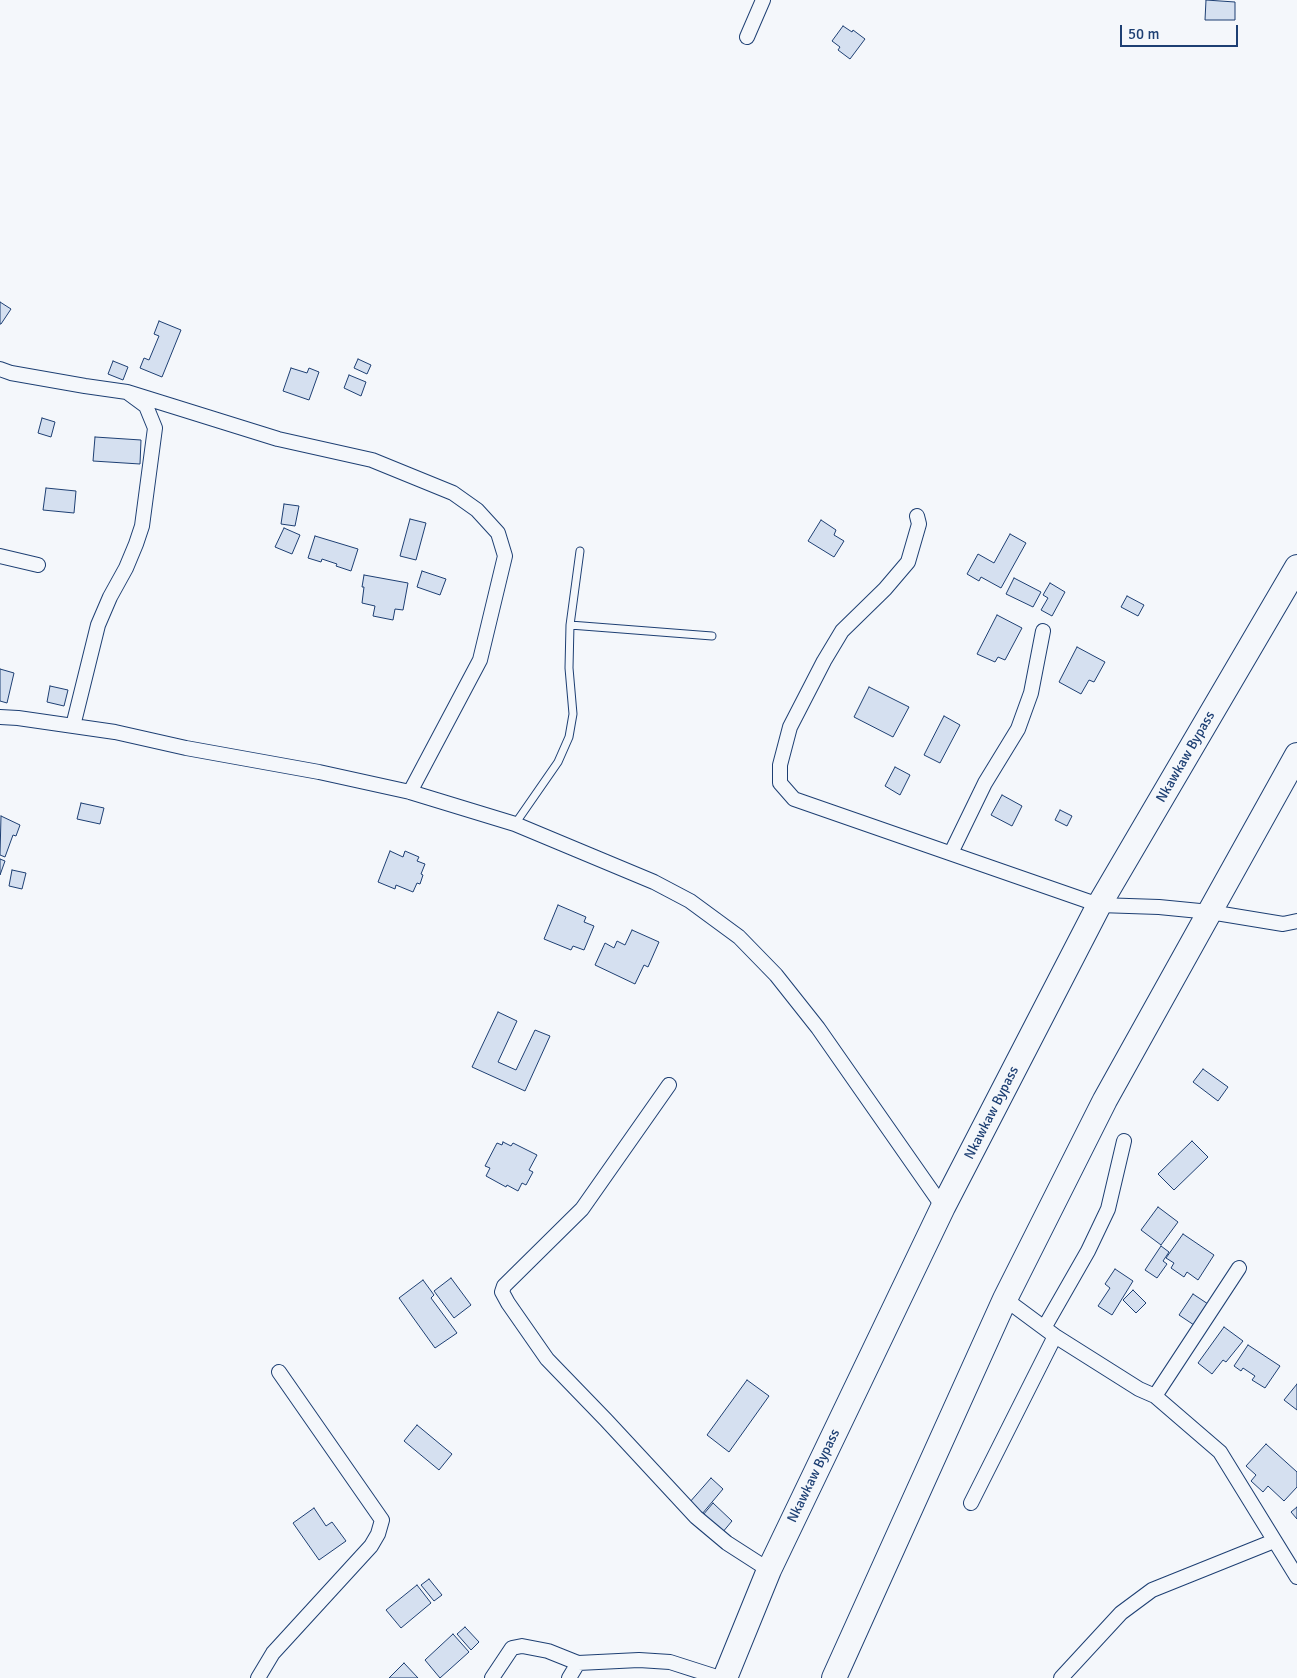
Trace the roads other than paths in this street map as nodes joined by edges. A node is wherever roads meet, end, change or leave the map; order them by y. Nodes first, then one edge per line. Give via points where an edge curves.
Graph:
1 (763, 0) edge
2 (747, 37) dead end
3 (0, 369) edge
4 (127, 392) junction
5 (918, 516) dead end
6 (580, 551) dead end
7 (0, 556) edge
8 (38, 565) dead end
9 (1297, 567) edge
10 (570, 625) junction
11 (1043, 631) dead end
12 (712, 636) dead end
13 (0, 717) edge
14 (73, 726) junction
15 (1297, 755) edge
16 (410, 792) junction
17 (515, 824) junction
18 (951, 854) junction
19 (1099, 905) junction
20 (1210, 912) junction
21 (1297, 921) edge
22 (669, 1085) dead end
23 (1124, 1141) dead end
24 (942, 1207) junction
25 (1239, 1268) dead end
26 (1005, 1300) junction
27 (1050, 1332) junction
28 (280, 1372) dead end
29 (1154, 1396) junction
30 (970, 1503) dead end
31 (1274, 1541) junction
32 (769, 1570) junction
33 (1297, 1578) edge
34 (578, 1663) junction
35 (258, 1678) edge
36 (492, 1678) edge
37 (570, 1678) edge
38 (720, 1678) edge
39 (725, 1678) edge
40 (834, 1678) edge
41 (1061, 1678) edge

1 - 2 street
3 - 4 street
4 - 14 street via 146,406 155,428 142,526 98,625
4 - 16 street via 278,439 372,460 453,494 477,510 498,534 505,556 480,660
5 - 18 street via 919,524 908,562 842,631 819,669 790,727 780,765 780,783 794,799
6 - 10 lane
7 - 8 street
9 - 19 highway, Nkawkaw Bypass
10 - 12 lane
10 - 17 lane via 573,714 569,737 558,762
11 - 18 street via 1031,693 1018,729 985,783
13 - 14 street
14 - 16 street
15 - 20 highway
16 - 17 street
17 - 24 street via 690,900 739,936 776,975 818,1028
18 - 19 street
19 - 20 street
19 - 24 highway, Nkawkaw Bypass
20 - 21 street via 1283,924
20 - 26 highway via 1105,1100
22 - 32 street via 582,1209 504,1286 502,1292 547,1360 696,1518
23 - 27 street via 1108,1210
24 - 32 highway, Nkawkaw Bypass
25 - 29 street
26 - 27 street
26 - 40 highway
27 - 29 street
27 - 30 street
28 - 35 street via 382,1520 371,1546 274,1653
29 - 31 street via 1220,1452
31 - 33 street
31 - 41 street via 1152,1590 1121,1613
32 - 39 highway, Nkawkaw Bypass
34 - 36 street via 548,1651 522,1646 512,1648
34 - 37 street
34 - 38 street via 670,1662

